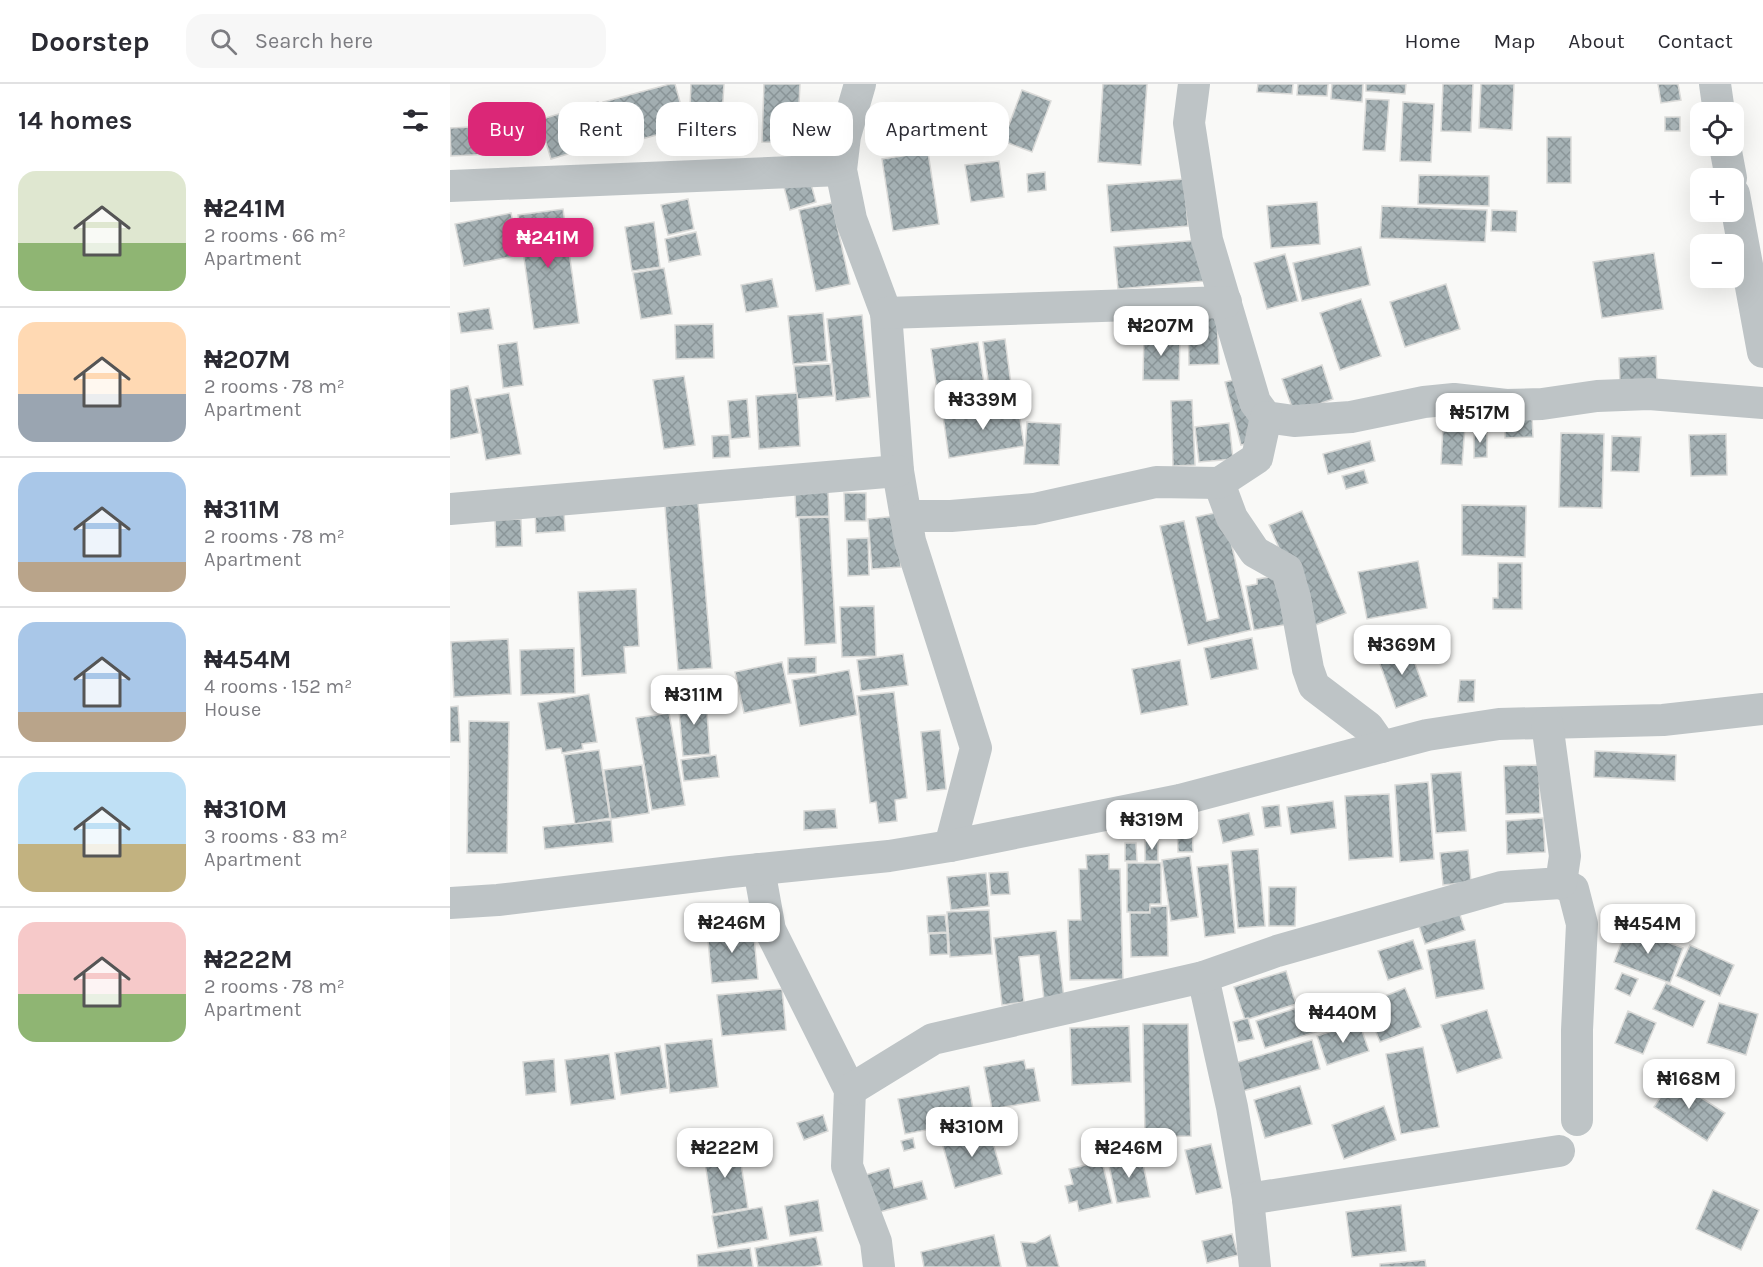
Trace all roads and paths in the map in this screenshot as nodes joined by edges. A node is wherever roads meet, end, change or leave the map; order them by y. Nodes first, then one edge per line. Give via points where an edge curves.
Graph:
1 (860, 84) edge
2 (1194, 84) edge
3 (1715, 84) edge
4 (1718, 102) edge
5 (841, 170) junction
6 (450, 186) edge
7 (1739, 222) edge
8 (1226, 302) junction
9 (886, 313) junction
10 (1763, 352) edge
11 (1763, 403) edge
12 (1266, 417) junction
13 (898, 471) junction
14 (1220, 483) junction
15 (450, 509) edge
16 (906, 516) junction
17 (1763, 709) edge
18 (1546, 723) junction
19 (1382, 747) junction
20 (950, 846) junction
21 (759, 869) junction
22 (1561, 883) junction
23 (450, 903) edge
24 (1203, 977) junction
25 (850, 1090) junction
26 (1577, 1120) dead end
27 (1559, 1151) dead end
28 (1248, 1199) junction
29 (879, 1267) edge
30 (1255, 1267) edge

1 - 5 street via 845,136
2 - 8 street via 1189,123 1206,240
3 - 4 street
5 - 6 street
5 - 9 street via 851,219
7 - 10 street
8 - 9 street
8 - 12 street via 1255,402
9 - 13 street
11 - 12 street via 1649,394 1506,405 1454,399 1351,417 1294,421
12 - 14 street via 1257,458
13 - 15 street
13 - 16 street
14 - 16 street via 1156,482 1034,509
14 - 19 street via 1232,518 1255,552 1287,570 1314,686 1368,727
16 - 20 street via 910,541 976,748
17 - 18 street via 1663,720
18 - 19 street via 1427,735
18 - 22 street via 1565,856
19 - 20 street via 1180,800
20 - 21 street
21 - 23 street
21 - 25 street via 770,930
22 - 24 street via 1503,887 1277,951
22 - 26 street via 1573,889 1582,924
24 - 25 street via 933,1040
24 - 28 street
25 - 29 street via 847,1166 876,1242
27 - 28 street
28 - 30 street

